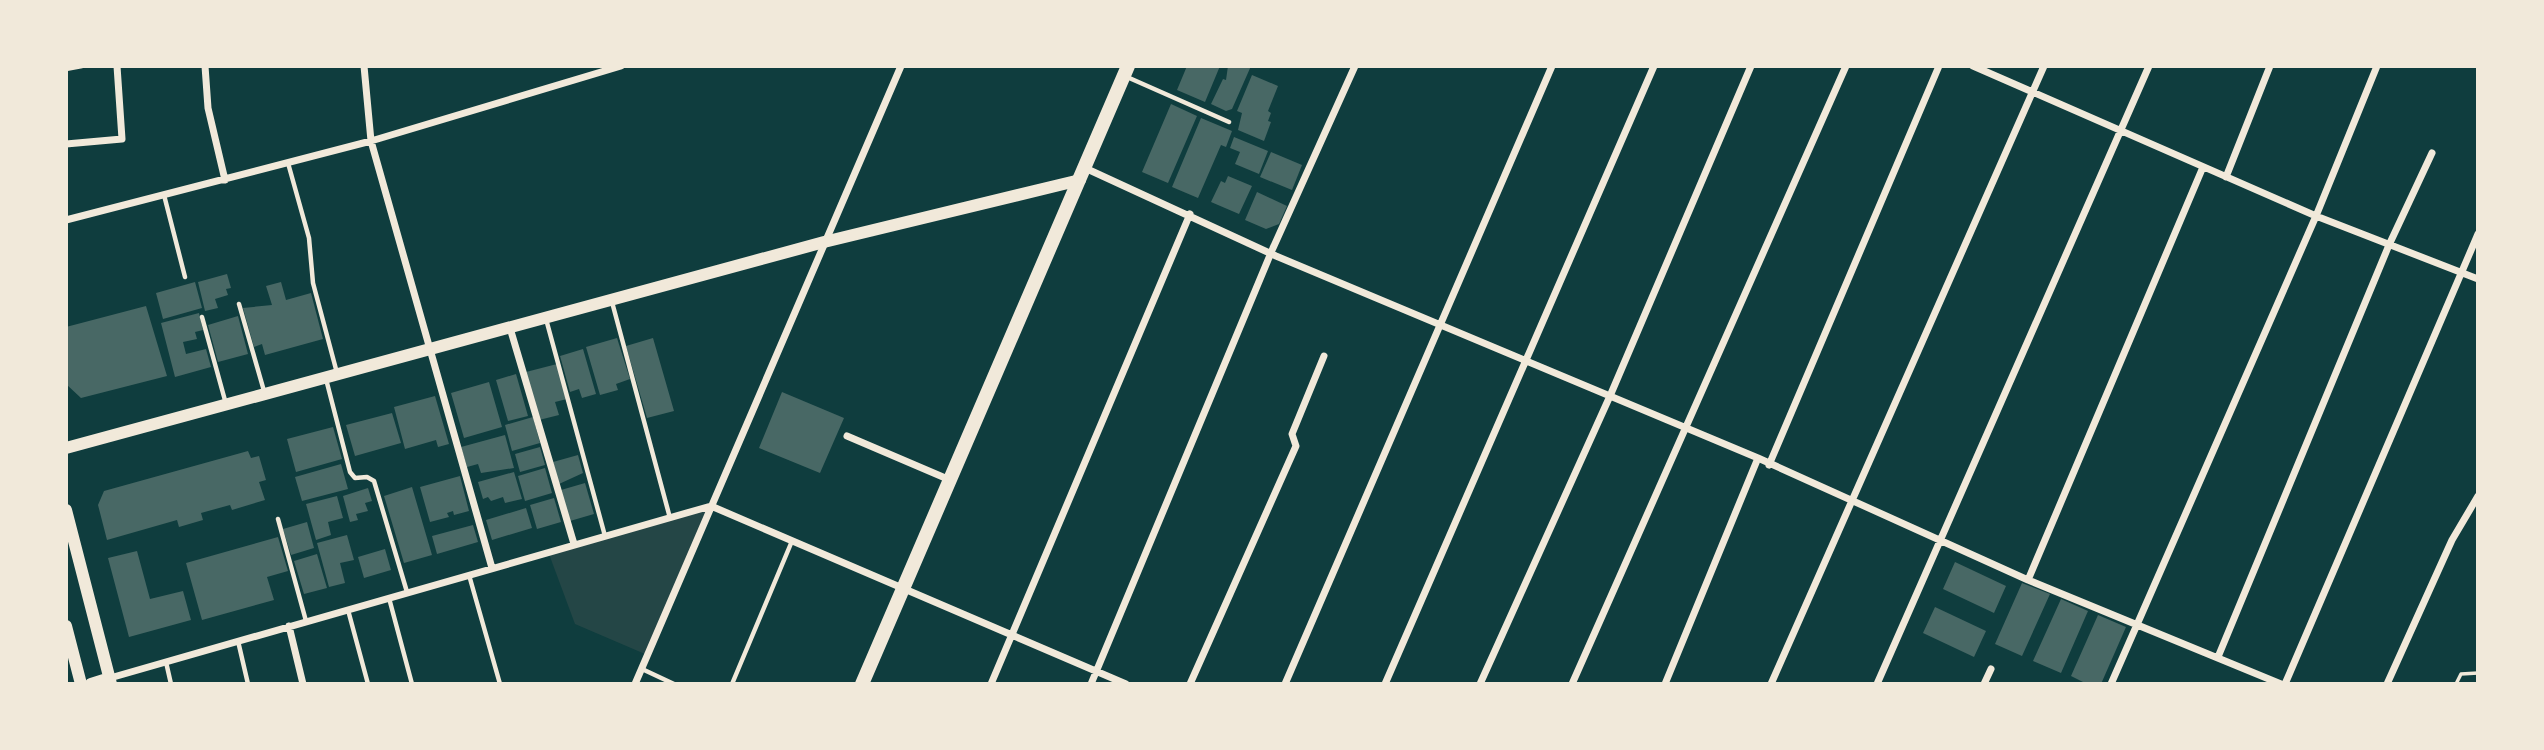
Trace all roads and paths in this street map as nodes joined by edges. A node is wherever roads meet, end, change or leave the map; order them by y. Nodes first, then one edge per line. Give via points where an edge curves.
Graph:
1 (82, 66) edge
2 (117, 66) edge
3 (205, 66) edge
4 (364, 66) edge
5 (621, 66) edge
6 (901, 66) edge
7 (1355, 66) edge
8 (1552, 66) edge
9 (1654, 66) edge
10 (1751, 66) edge
11 (1846, 66) edge
12 (1939, 66) edge
13 (1973, 66) edge
14 (2044, 66) edge
15 (2149, 66) edge
16 (2270, 66) edge
17 (2377, 66) edge
18 (66, 69) edge
19 (1126, 71) edge
20 (2033, 93) junction
21 (1229, 122) dead end
22 (2122, 130) junction
23 (371, 141) junction
24 (66, 145) edge
25 (2432, 153) dead end
26 (288, 163) junction
27 (2203, 167) junction
28 (1083, 174) junction
29 (2226, 177) junction
30 (225, 180) junction
31 (164, 195) junction
32 (1190, 214) junction
33 (2316, 216) junction
34 (66, 220) edge
35 (2477, 234) edge
36 (824, 242) junction
37 (2389, 245) junction
38 (1270, 253) junction
39 (2462, 271) junction
40 (185, 277) dead end
41 (2477, 279) edge
42 (612, 300) junction
43 (239, 304) dead end
44 (202, 317) dead end
45 (546, 318) junction
46 (1440, 323) junction
47 (510, 328) junction
48 (429, 350) junction
49 (1324, 356) dead end
50 (1524, 359) junction
51 (332, 376) junction
52 (265, 394) junction
53 (1610, 396) junction
54 (226, 405) junction
55 (1685, 428) junction
56 (847, 436) dead end
57 (66, 449) edge
58 (1758, 458) junction
59 (1769, 465) junction
60 (950, 481) junction
61 (2477, 496) edge
62 (1853, 501) junction
63 (711, 506) junction
64 (66, 510) edge
65 (670, 517) junction
66 (278, 519) dead end
67 (605, 536) junction
68 (1940, 540) junction
69 (792, 541) junction
70 (574, 544) junction
71 (492, 568) junction
72 (469, 575) junction
73 (2028, 580) junction
74 (902, 590) junction
75 (407, 592) junction
76 (389, 598) junction
77 (348, 609) junction
78 (306, 621) junction
79 (2135, 624) junction
80 (66, 626) edge
81 (289, 626) junction
82 (1012, 635) junction
83 (238, 641) junction
84 (2218, 657) junction
85 (166, 662) junction
86 (641, 669) junction
87 (1991, 669) dead end
88 (1097, 671) junction
89 (2477, 673) edge
90 (110, 681) edge
91 (1880, 683) edge
92 (81, 684) edge
93 (91, 684) edge
94 (171, 684) edge
95 (248, 684) edge
96 (303, 684) edge
97 (368, 684) edge
98 (412, 684) edge
99 (499, 684) edge
100 (635, 684) edge
101 (674, 684) edge
102 (732, 684) edge
103 (862, 684) edge
104 (991, 684) edge
105 (1091, 684) edge
106 (1126, 684) edge
107 (1190, 684) edge
108 (1285, 684) edge
109 (1385, 684) edge
110 (1480, 684) edge
111 (1572, 684) edge
112 (1665, 684) edge
113 (1771, 684) edge
114 (1984, 684) edge
115 (2111, 684) edge
116 (2283, 684) edge
117 (2387, 684) edge
118 (2456, 684) edge

1 - 18 lane
2 - 24 street via 122,139
3 - 30 street via 208,108
4 - 23 street
5 - 23 street
6 - 36 street
7 - 38 street
8 - 46 street
9 - 50 street
10 - 53 street
11 - 55 street
12 - 59 street
13 - 20 street
14 - 20 street
15 - 22 street
16 - 29 street
17 - 33 street
19 - 21 lane
19 - 28 main road
20 - 22 street
20 - 62 street
22 - 27 street
22 - 68 street
23 - 26 street
23 - 48 street
25 - 37 street
26 - 30 street
26 - 51 lane via 309,239
27 - 29 street
27 - 73 street
28 - 32 street
28 - 36 main road
28 - 60 main road
29 - 33 street
30 - 31 street
31 - 34 street
31 - 40 lane
32 - 38 street
32 - 82 street
33 - 37 street
33 - 79 street
35 - 39 street
36 - 42 main road
36 - 63 street
37 - 39 street
37 - 84 street
38 - 46 street
38 - 88 street
39 - 41 street
39 - 116 street
42 - 45 main road
42 - 65 lane
43 - 52 lane
44 - 54 lane
45 - 47 main road
45 - 67 lane
46 - 50 street
46 - 108 street
47 - 48 main road
47 - 70 street
48 - 51 main road
48 - 71 street
49 - 107 street via 1293,434 1296,446
50 - 53 street
50 - 109 street
51 - 52 main road
51 - 75 lane via 350,472 355,478 374,481
52 - 54 main road
53 - 55 street
53 - 110 street
54 - 57 main road
55 - 58 street
55 - 111 street
56 - 60 street
58 - 59 street
58 - 112 street
59 - 62 street
60 - 74 main road
61 - 117 street via 2452,540
62 - 68 street
62 - 113 street
63 - 65 street
63 - 69 street
63 - 86 street
64 - 90 main road
65 - 67 street
66 - 78 lane
67 - 70 street
68 - 73 street
68 - 91 street
69 - 74 street
69 - 102 lane
70 - 71 street
71 - 72 street
72 - 75 street
72 - 99 lane
73 - 79 street
74 - 82 street
74 - 103 main road
75 - 76 street
76 - 77 street
76 - 98 lane
77 - 78 street
77 - 97 lane
78 - 81 street
79 - 84 street
79 - 115 street
80 - 92 main road
81 - 83 street
81 - 96 street
82 - 88 street
82 - 104 street
83 - 85 street
83 - 95 lane
84 - 116 street
85 - 90 street
85 - 94 lane
86 - 100 street
86 - 101 lane
87 - 114 street
88 - 105 street
88 - 106 street
89 - 118 path via 2460,674
90 - 93 main road

